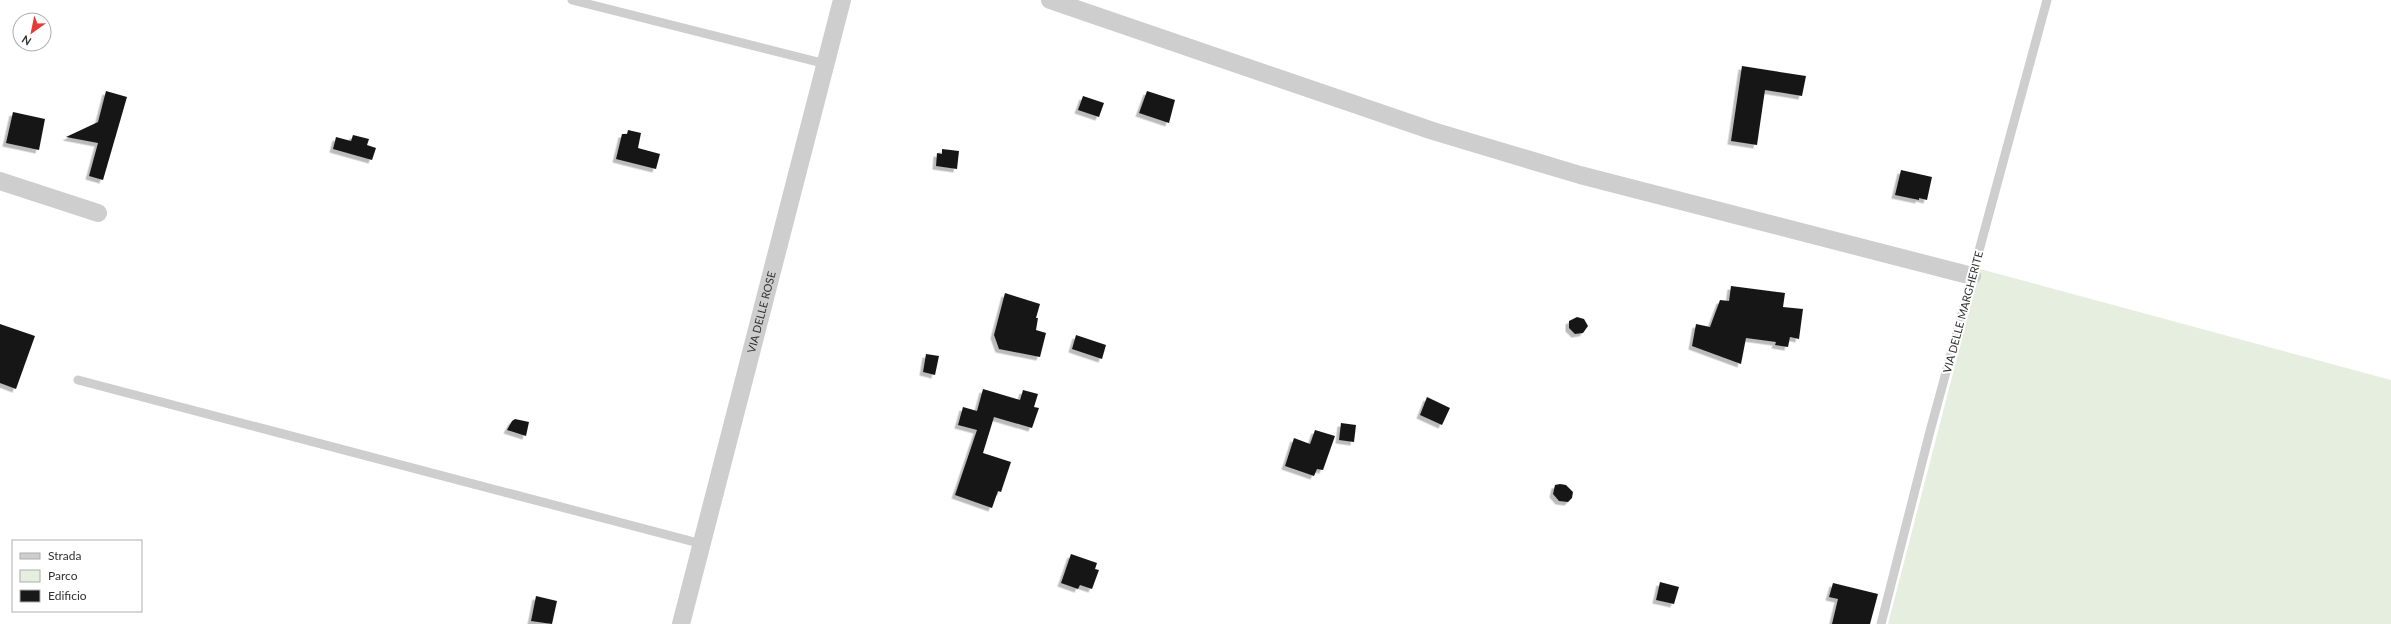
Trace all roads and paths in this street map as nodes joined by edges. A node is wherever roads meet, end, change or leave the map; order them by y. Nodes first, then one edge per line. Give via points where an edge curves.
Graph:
1 (572, 0) edge
2 (842, 0) edge
3 (1050, 0) edge
4 (2047, 0) edge
5 (826, 64) junction
6 (0, 181) edge
7 (98, 213) dead end
8 (1972, 276) junction
9 (78, 380) dead end
10 (702, 544) junction
11 (681, 624) edge
12 (1881, 624) edge

1 - 5 lane
2 - 5 street, VIA DELLE ROSE
3 - 8 street via 1440,133 1580,175
4 - 8 lane, VIA DELLE MARGHERITE
5 - 10 street, VIA DELLE ROSE
6 - 7 street
8 - 12 lane, VIA DELLE MARGHERITE
9 - 10 lane
10 - 11 street, VIA DELLE ROSE

